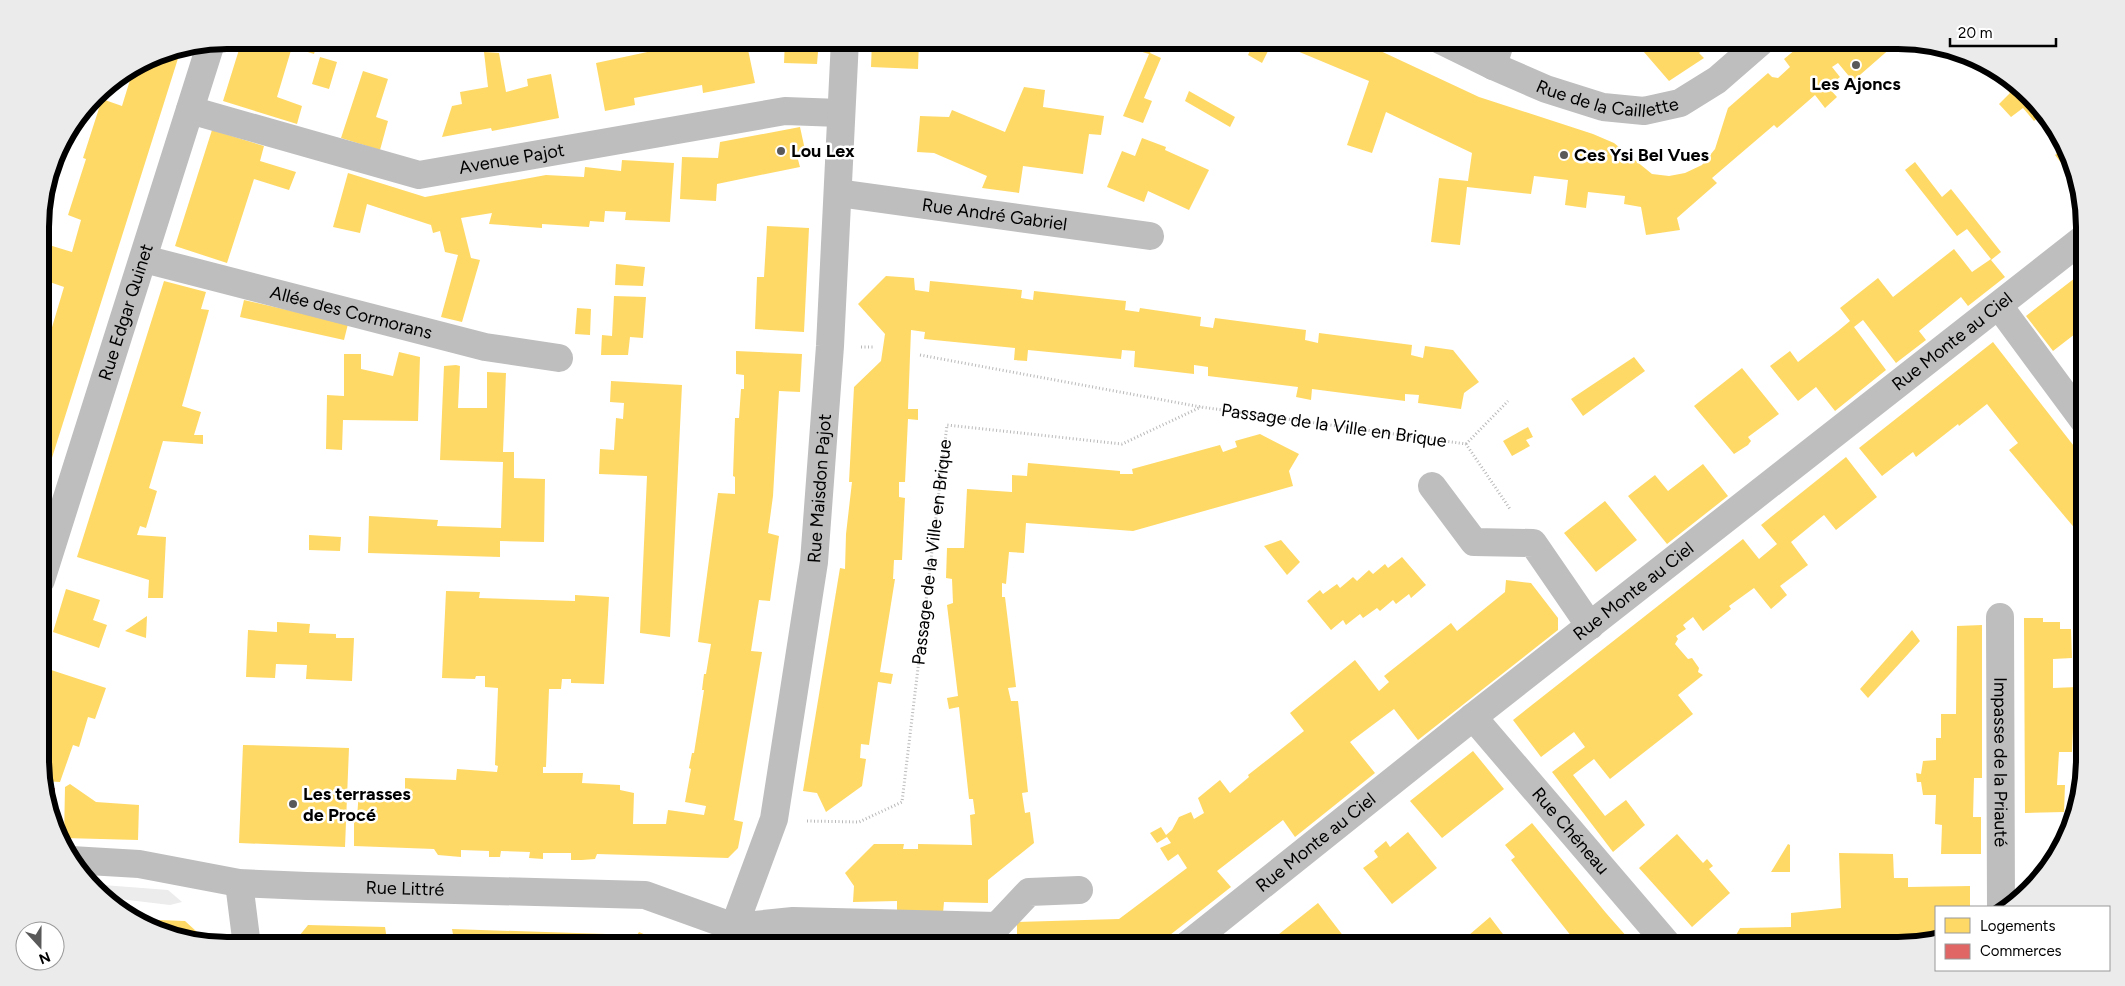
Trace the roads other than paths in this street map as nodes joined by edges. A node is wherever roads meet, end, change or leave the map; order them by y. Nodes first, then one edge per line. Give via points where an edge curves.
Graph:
1 (844, 49) edge
2 (1458, 49) edge
3 (1498, 49) edge
4 (1753, 49) edge
5 (209, 50) edge
6 (1493, 66) junction
7 (190, 110) junction
8 (840, 113) junction
9 (838, 194) junction
10 (1150, 236) dead end
11 (2076, 244) edge
12 (144, 259) junction
13 (1999, 306) junction
14 (559, 358) dead end
15 (2076, 411) edge
16 (1432, 486) dead end
17 (49, 555) edge
18 (2000, 617) dead end
19 (1590, 626) junction
20 (1473, 717) junction
21 (81, 861) edge
22 (239, 883) junction
23 (1079, 890) dead end
24 (2001, 905) edge
25 (246, 937) edge
26 (733, 937) edge
27 (740, 937) edge
28 (747, 937) edge
29 (1197, 937) edge
30 (1661, 937) edge

1 - 8 street, Rue Maisdon Pajot
2 - 6 street, Rue de la Caillette
3 - 6 street
4 - 6 street, Rue de la Caillette via 1717,80 1680,103 1644,111 1603,107 1546,89
5 - 7 street, Rue Edgar Quinet
7 - 8 street, Avenue Pajot via 419,175 785,111
7 - 12 street, Rue Edgar Quinet
8 - 9 street, Rue Maisdon Pajot
9 - 10 street, Rue André Gabriel
9 - 27 street, Rue Maisdon Pajot via 814,562 774,819
11 - 13 street, Rue Monte au Ciel
12 - 14 street, Allée des Cormorans via 485,346
12 - 17 street, Rue Edgar Quinet
13 - 15 street
13 - 19 street, Rue Monte au Ciel
16 - 19 street via 1474,542 1533,544
18 - 24 street, Impasse de la Priauté
19 - 20 street, Rue Monte au Ciel
20 - 29 street, Rue Monte au Ciel
20 - 30 street, Rue Chéneau
21 - 22 street, Rue Littré via 139,864
22 - 25 street
22 - 26 street, Rue Littré via 644,895
23 - 28 street via 1029,892 997,926 792,921

